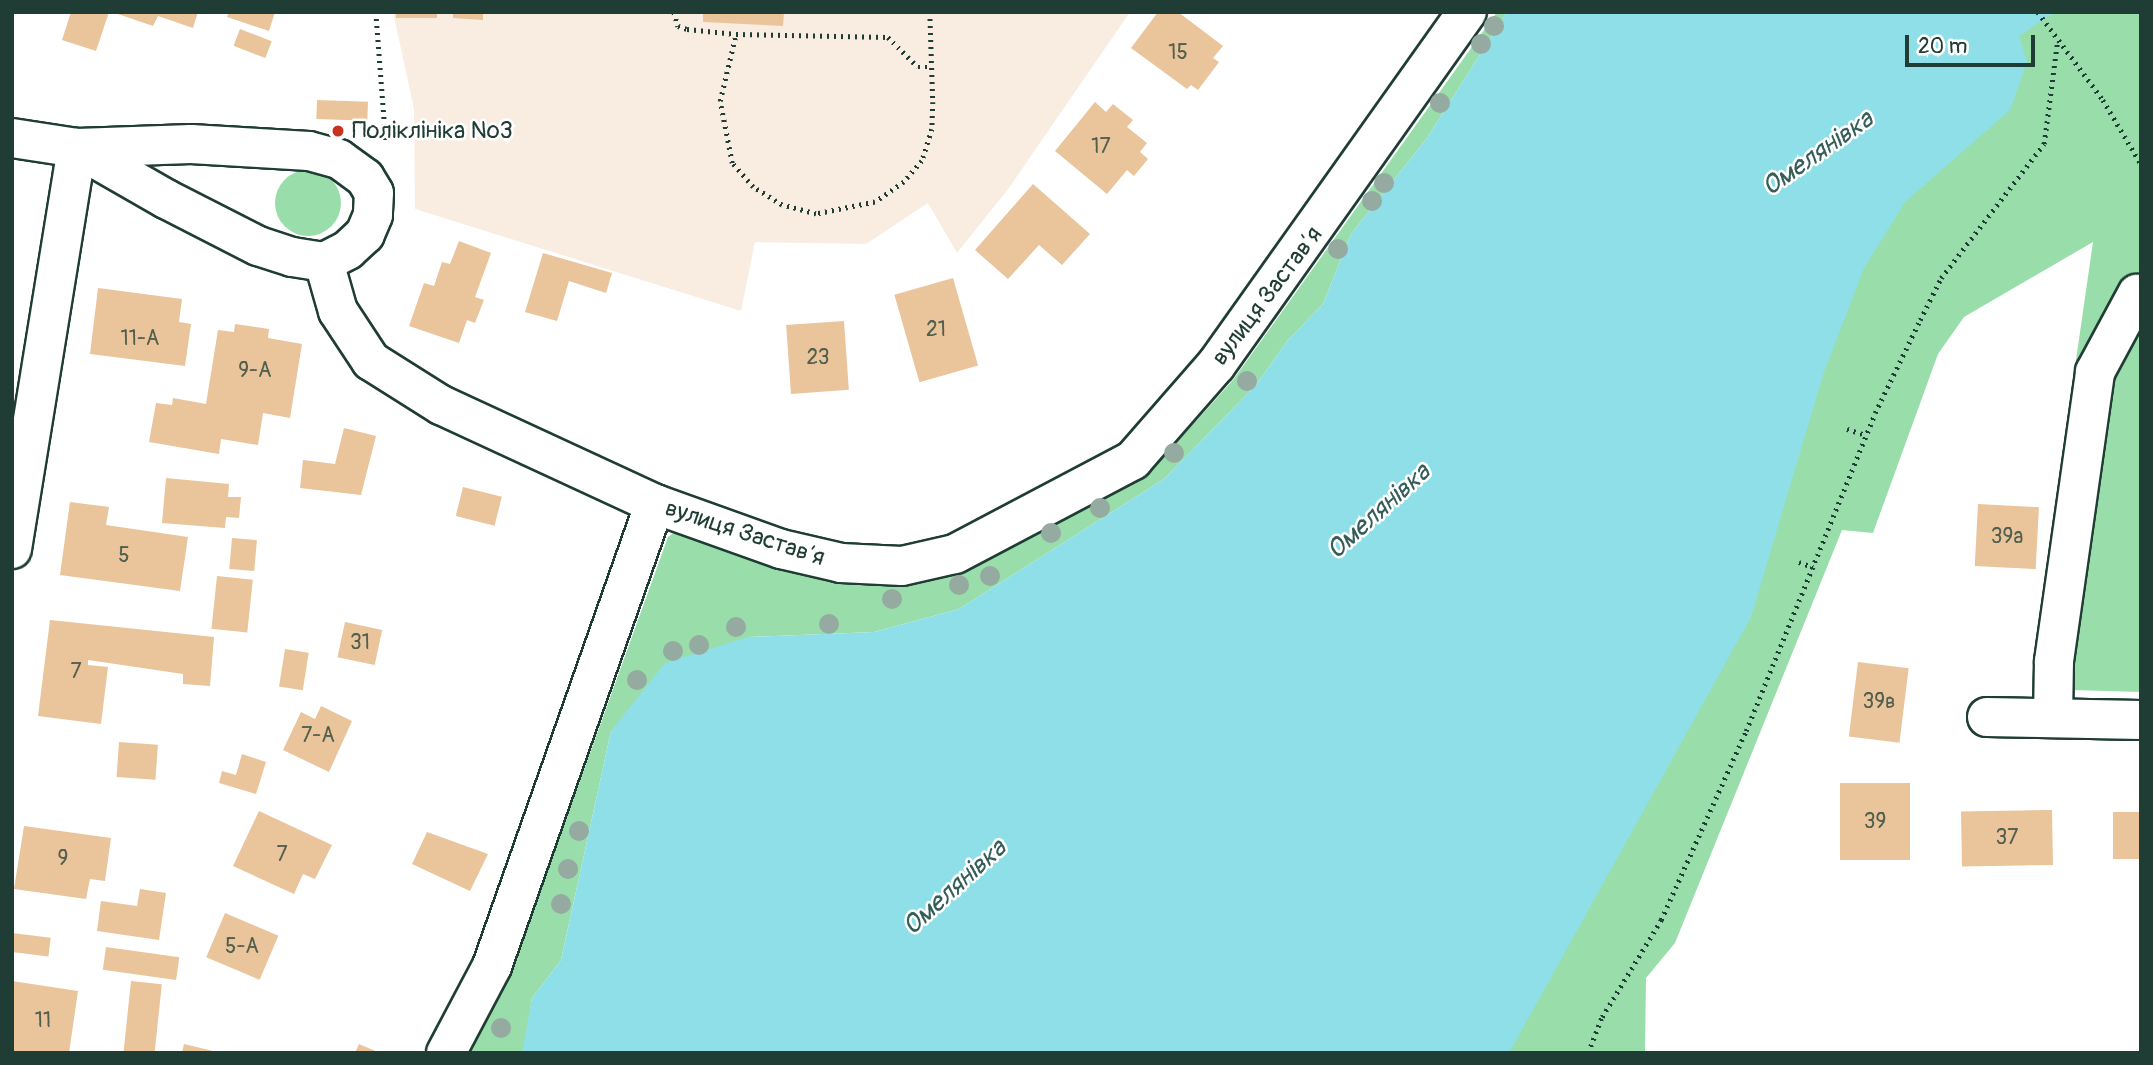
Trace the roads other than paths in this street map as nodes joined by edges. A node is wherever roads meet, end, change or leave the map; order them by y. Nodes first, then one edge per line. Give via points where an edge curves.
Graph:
1 (1467, 12) edge
2 (12, 138) edge
3 (77, 148) junction
4 (324, 262) junction
5 (2137, 294) dead end
6 (654, 504) junction
7 (12, 549) edge
8 (1987, 717) dead end
9 (2053, 718) junction
10 (2141, 720) edge
11 (446, 1053) edge

1 - 6 street, вулиця Заставʼя via 1216,365 1133,460 955,554 902,566 841,564 781,549
2 - 3 street
3 - 4 street via 258,246
3 - 4 street via 191,144 309,150 339,159 365,178 374,193 365,234
3 - 7 street
4 - 6 street via 352,337 371,361 402,384
5 - 9 street via 2095,372 2053,661
6 - 11 street, вулиця Заставʼя via 492,965
8 - 9 street
9 - 10 street

